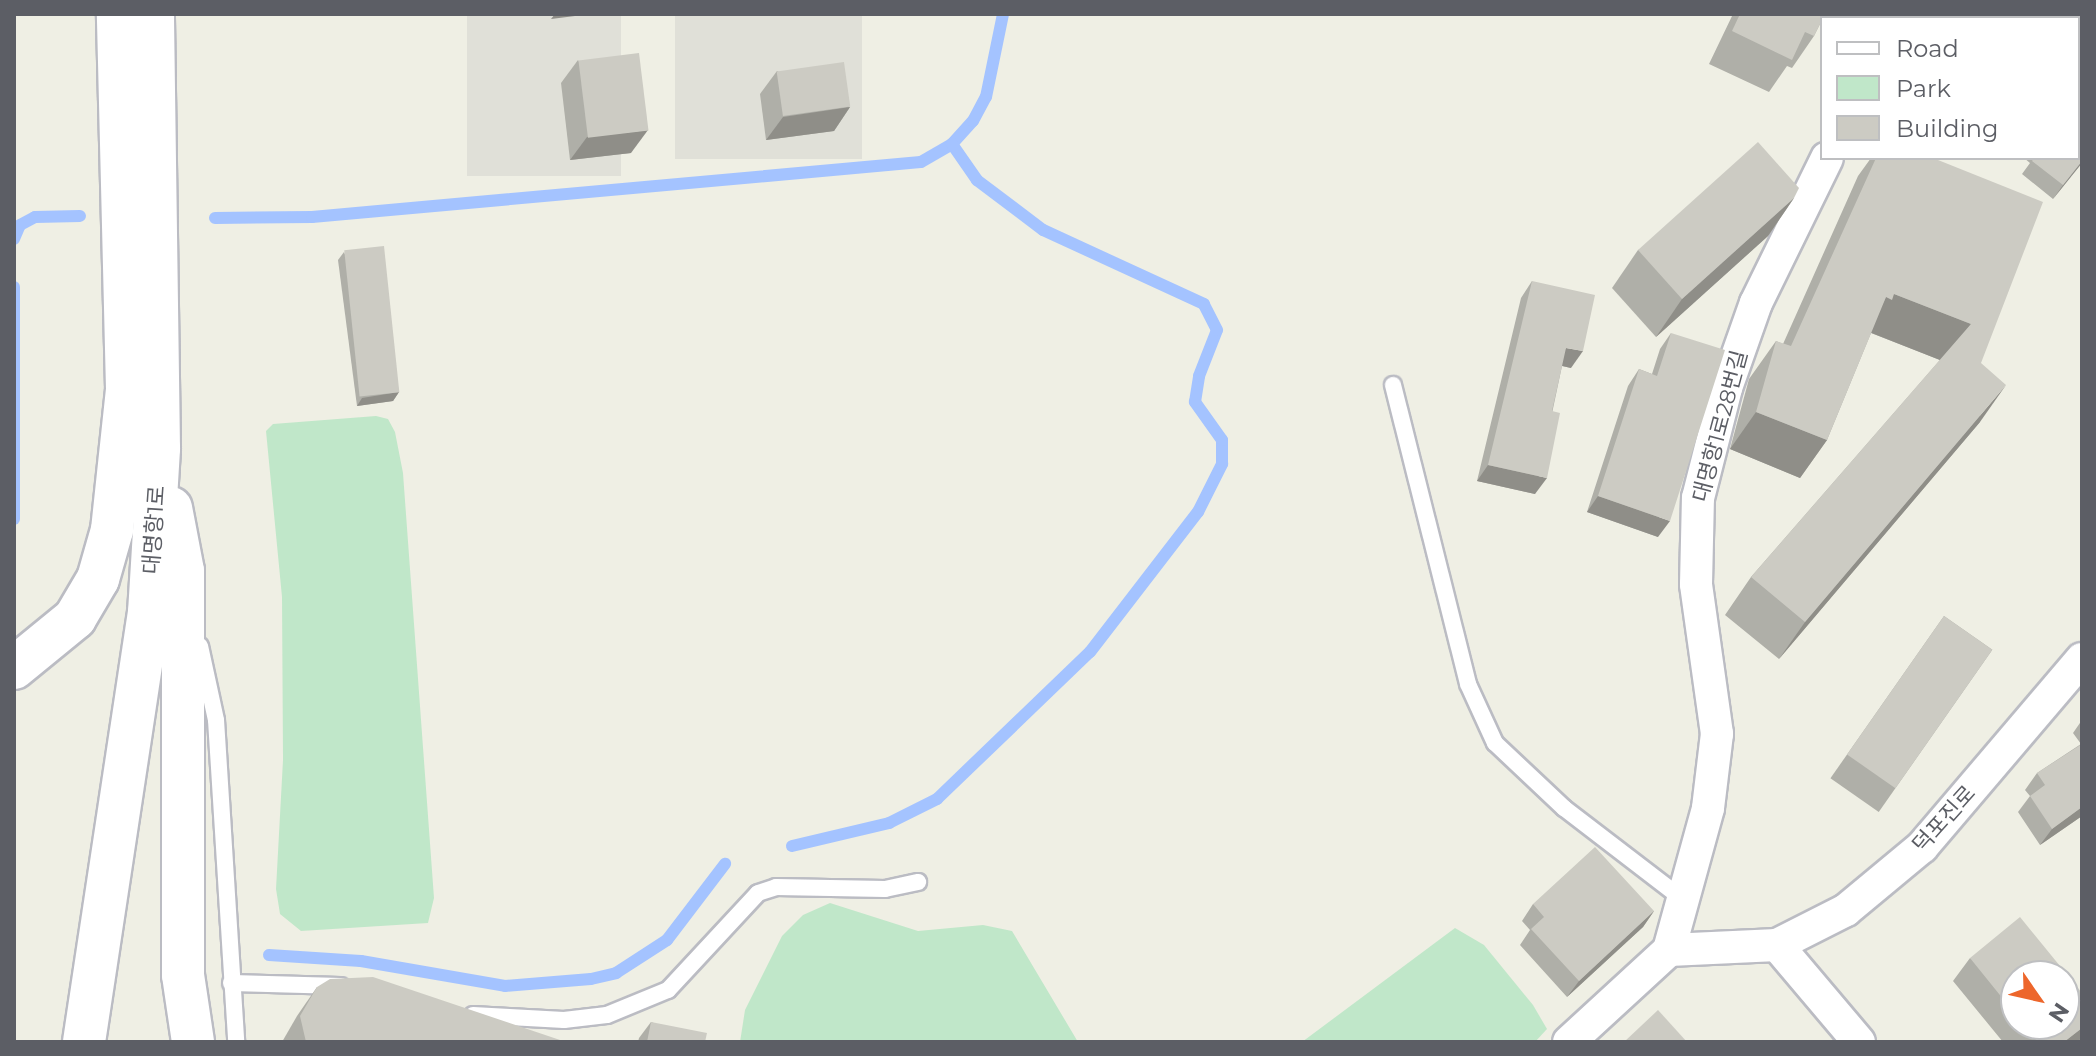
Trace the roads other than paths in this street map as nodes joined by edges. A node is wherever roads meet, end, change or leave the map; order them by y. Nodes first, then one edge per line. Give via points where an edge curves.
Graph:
1 (118, 14) edge
2 (153, 14) edge
3 (1826, 160) edge
4 (1393, 385) dead end
5 (159, 448) junction
6 (183, 571) junction
7 (2082, 659) edge
8 (14, 668) edge
9 (918, 882) dead end
10 (1684, 900) junction
11 (1777, 945) junction
12 (1669, 950) junction
13 (231, 983) junction
14 (365, 989) edge
15 (452, 1012) edge
16 (84, 1042) edge
17 (193, 1042) edge
18 (236, 1042) edge
19 (1569, 1042) edge
20 (1859, 1042) edge

1 - 8 street, 대명항1로 via 127,389 112,530 98,579 75,618
2 - 5 street, 대명항1로
3 - 10 street, 대명항1로28번길 via 1756,303 1726,388 1698,498 1696,584 1717,734 1708,808
4 - 10 lane via 1468,684 1495,743 1564,808
5 - 6 street
5 - 16 street, 대명항1로 via 149,613
6 - 13 lane via 216,720
6 - 17 street via 183,975
7 - 11 street, 덕포진로 via 1922,847 1846,910
9 - 15 lane via 885,889 776,887 758,893 668,990 607,1015 564,1020
10 - 12 street, 대명항1로28번길
11 - 12 street, 덕포진로
11 - 20 street
12 - 19 street
13 - 14 lane
13 - 18 lane

